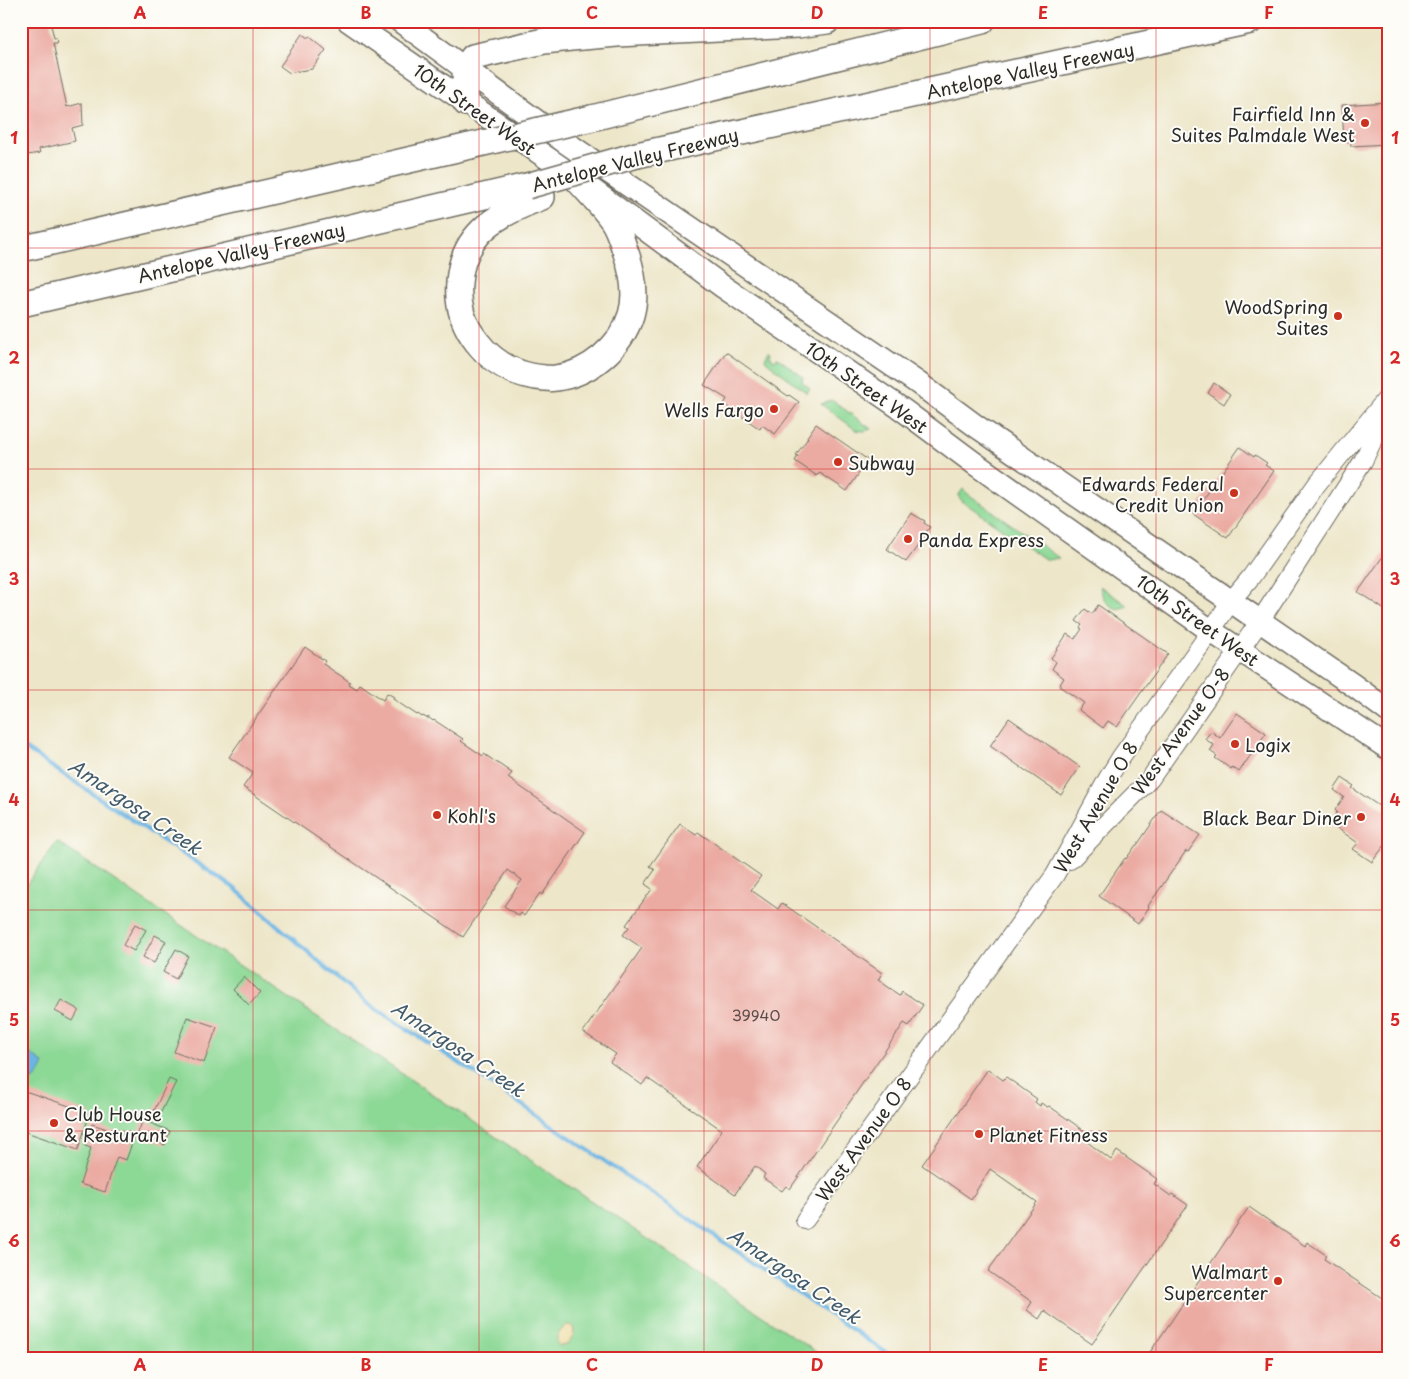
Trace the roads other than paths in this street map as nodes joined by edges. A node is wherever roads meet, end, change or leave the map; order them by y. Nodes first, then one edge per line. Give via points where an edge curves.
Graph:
1 (348, 21) edge
2 (400, 21) edge
3 (827, 21) edge
4 (982, 21) edge
5 (1250, 21) edge
6 (465, 68) junction
7 (466, 103) junction
8 (576, 178) junction
9 (534, 191) junction
10 (21, 249) edge
11 (21, 304) edge
12 (1388, 397) edge
13 (948, 405) junction
14 (1388, 409) edge
15 (919, 423) junction
16 (937, 436) junction
17 (1231, 601) junction
18 (1260, 622) junction
19 (1212, 631) junction
20 (1240, 650) junction
21 (1388, 711) edge
22 (1388, 748) edge
23 (1055, 875) junction
24 (805, 1220) dead end

1 - 7 main road, 10th Street West
2 - 6 main road, 10th Street West
3 - 6 highway via 544,41 472,57
4 - 10 highway, bridge via 592,118
5 - 9 highway, Antelope Valley Freeway, bridge via 637,155
6 - 7 highway
6 - 13 main road, 10th Street West via 565,142
7 - 8 main road, 10th Street West
8 - 9 highway via 613,222 631,269 634,293 631,316 610,350 580,371 556,378 517,373 490,356 468,330 458,292 459,273 466,252 478,234
8 - 15 main road, 10th Street West via 722,286
9 - 11 highway, Antelope Valley Freeway
12 - 17 street, West Avenue O 8 via 1317,484
13 - 15 main road
13 - 16 main road
13 - 17 main road, 10th Street West
14 - 18 street via 1363,461
15 - 16 main road, 10th Street West
16 - 19 main road, 10th Street West
17 - 18 main road, 10th Street West
17 - 19 street, West Avenue O 8
18 - 20 street
18 - 21 main road, 10th Street West
19 - 20 main road, 10th Street West
19 - 23 street, West Avenue O 8 via 1121,757
20 - 22 main road, 10th Street West
20 - 23 street, West Avenue O-8 via 1150,779
23 - 24 street, West Avenue O 8

